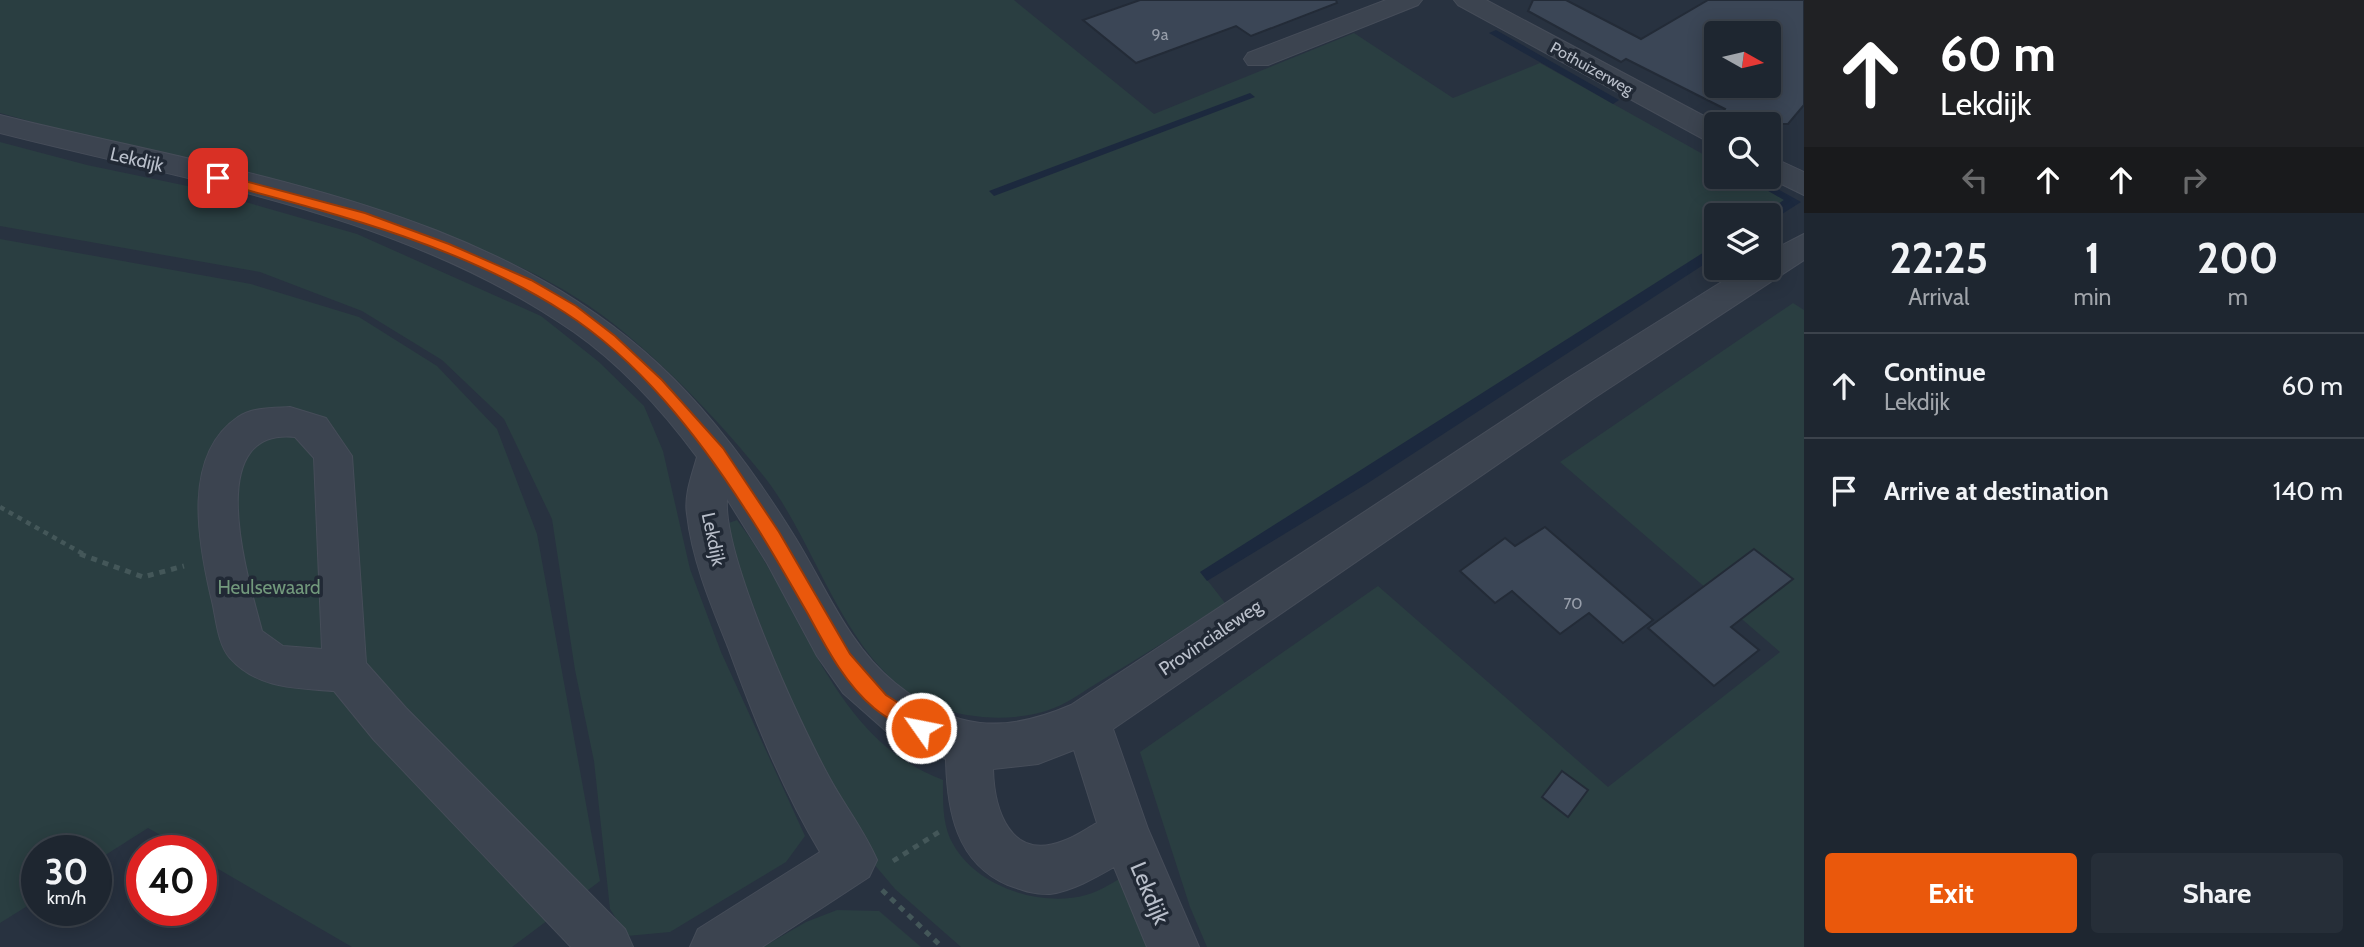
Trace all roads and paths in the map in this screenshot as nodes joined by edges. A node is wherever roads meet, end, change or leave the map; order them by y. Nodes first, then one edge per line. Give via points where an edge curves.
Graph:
1 (1409, 0) edge
2 (1468, 0) edge
3 (1258, 59) dead end
4 (0, 124) edge
5 (1704, 128) edge
6 (1781, 171) edge
7 (1803, 183) edge
8 (1804, 244) edge
9 (1781, 259) edge
10 (1749, 280) edge
11 (718, 453) junction
12 (0, 507) edge
13 (224, 555) junction
14 (345, 671) junction
15 (1087, 720) junction
16 (969, 742) junction
17 (935, 834) dead end
18 (1125, 834) junction
19 (873, 867) junction
20 (607, 947) edge
21 (716, 947) edge
22 (942, 947) edge
23 (1173, 947) edge

1 - 3 street
2 - 5 street, Pothuizerweg
4 - 11 street, Lekdijk via 361,216 526,283 610,339
6 - 7 street
8 - 9 street, Provincialeweg
10 - 15 street, Provincialeweg
11 - 16 street, Provincialeweg via 773,537 843,660 890,708 921,728
11 - 19 street, Lekdijk via 708,485 706,513 724,583 806,781
12 - 13 path via 81,554 143,577
13 - 14 street via 244,643 275,666
13 - 14 street via 217,488 227,452 254,426 296,420 319,433 333,457
14 - 20 street via 390,724
15 - 16 street, Provincialeweg via 1036,743 998,746
15 - 18 street, Lekdijk
16 - 18 street via 973,813 981,835 998,854 1041,870 1063,866
17 - 19 path
18 - 23 street, Lekdijk
19 - 21 street
19 - 22 path

